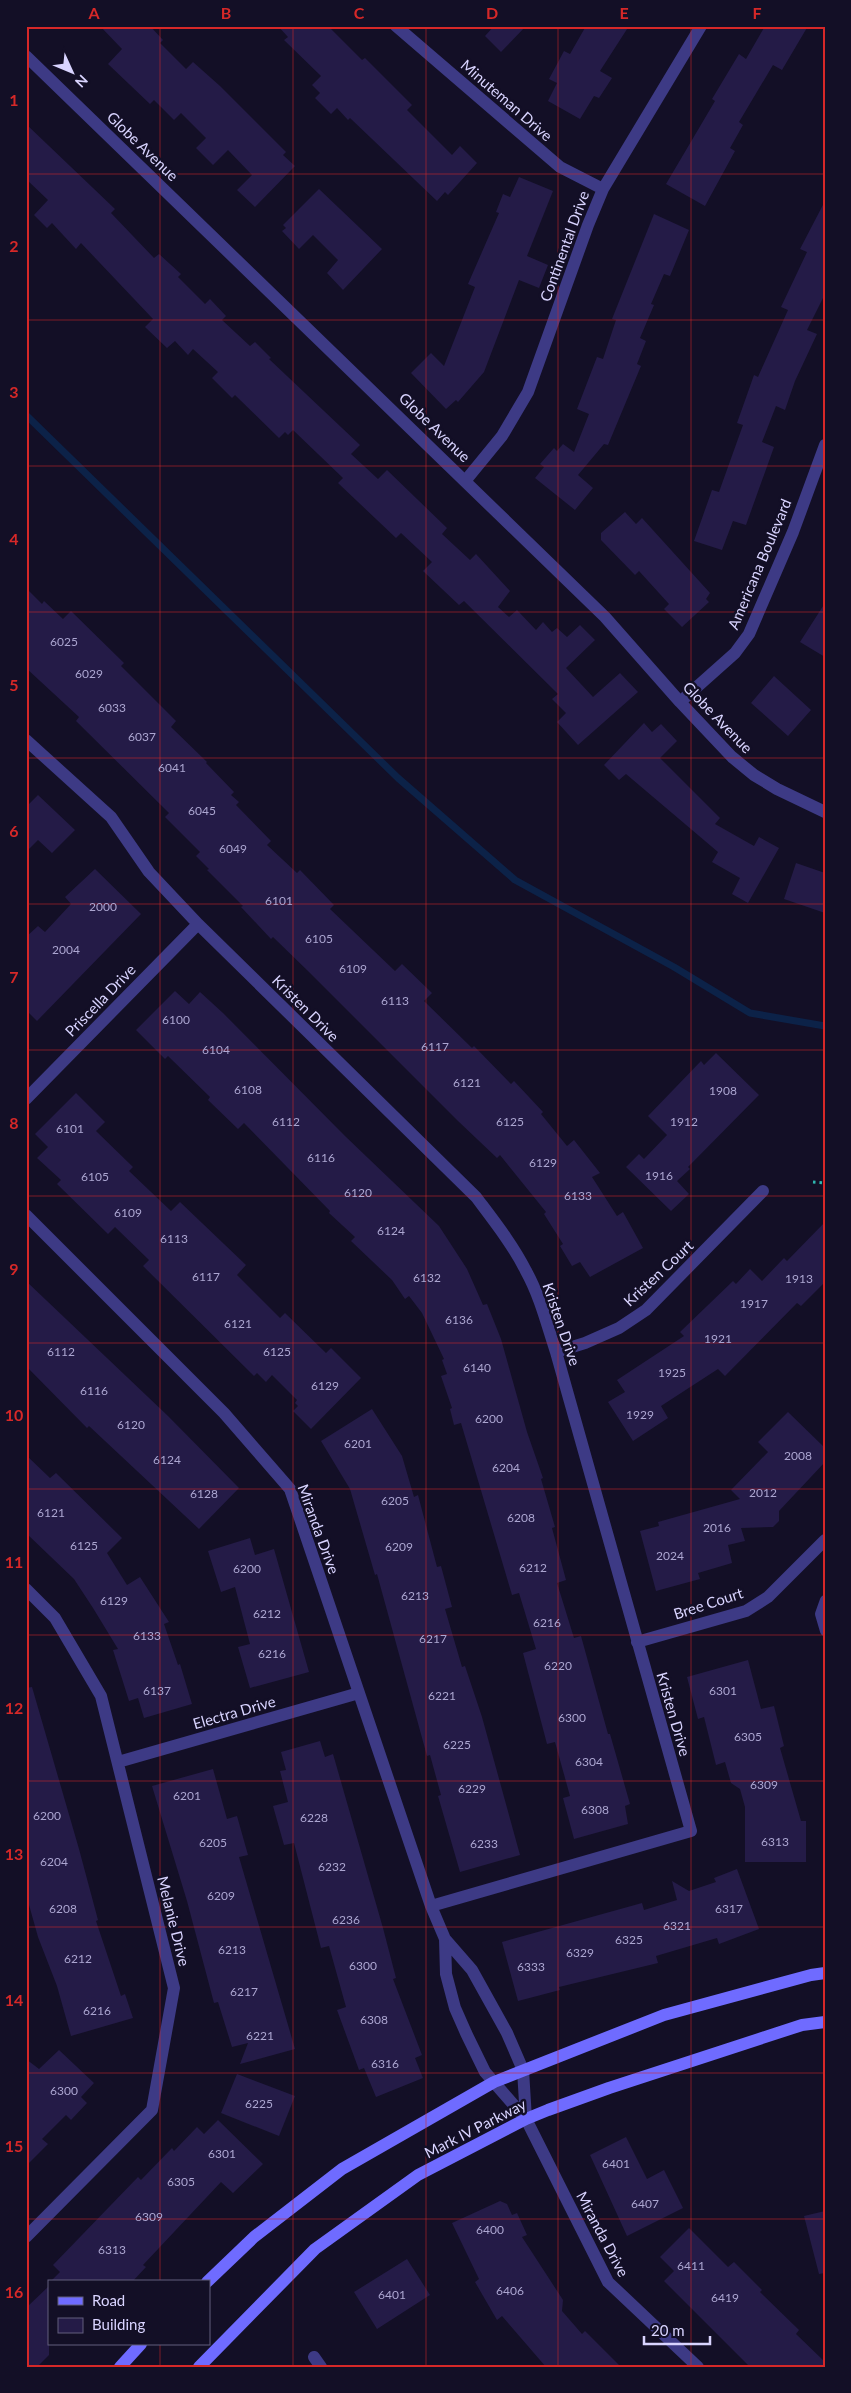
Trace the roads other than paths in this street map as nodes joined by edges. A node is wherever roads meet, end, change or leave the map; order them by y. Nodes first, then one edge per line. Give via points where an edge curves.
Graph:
1 (396, 26) edge
2 (701, 26) edge
3 (26, 56) edge
4 (602, 189) junction
5 (825, 445) edge
6 (466, 480) junction
7 (680, 702) junction
8 (26, 740) edge
9 (825, 812) edge
10 (198, 924) junction
11 (26, 1099) edge
12 (763, 1191) dead end
13 (26, 1215) edge
14 (556, 1352) junction
15 (825, 1540) edge
16 (26, 1589) edge
17 (825, 1600) edge
18 (825, 1631) edge
19 (637, 1642) junction
20 (359, 1693) junction
21 (118, 1762) junction
22 (431, 1906) junction
23 (445, 1939) junction
24 (825, 1973) edge
25 (825, 2022) edge
26 (522, 2070) junction
27 (494, 2082) junction
28 (526, 2119) junction
29 (26, 2237) edge
30 (209, 2280) edge
31 (140, 2346) edge
32 (120, 2367) edge
33 (199, 2367) edge
34 (698, 2367) edge

1 - 4 street, Minuteman Drive via 560,167
2 - 4 street, Continental Drive
3 - 6 street, Globe Avenue
4 - 6 street, Continental Drive via 528,392 502,436
5 - 7 street, Americana Boulevard via 793,532 749,634 735,653
6 - 7 street, Globe Avenue via 605,617
7 - 9 street, Globe Avenue via 732,757 754,775
8 - 10 street, Kristen Drive via 111,816 150,872
10 - 11 street, Priscella Drive
10 - 14 street, Kristen Drive via 476,1197 527,1272
12 - 14 street, Kristen Court via 646,1310 619,1328
13 - 20 street, Miranda Drive via 224,1413 290,1489
14 - 19 street, Kristen Drive
15 - 19 street, Bree Court via 768,1597 746,1611
16 - 21 street, Melanie Drive via 55,1618 100,1696
17 - 18 lane via 820,1614
19 - 22 street, Kristen Drive via 691,1831
20 - 21 street, Electra Drive
20 - 22 street, Miranda Drive
21 - 29 street, Melanie Drive via 174,1988 152,2110
22 - 23 street, Miranda Drive
23 - 26 street, Miranda Drive via 472,1970 507,2033
23 - 27 street, Miranda Drive via 446,1974 455,2008 485,2072
24 - 26 main road, Mark IV Parkway via 664,2015
25 - 28 main road, Mark IV Parkway via 802,2025
26 - 27 main road, Mark IV Parkway
26 - 28 street, Miranda Drive
27 - 28 street, Miranda Drive
27 - 30 main road, Mark IV Parkway via 342,2169 254,2237
28 - 33 main road, Mark IV Parkway via 418,2175 315,2249
28 - 34 street, Miranda Drive via 608,2282
31 - 32 main road

